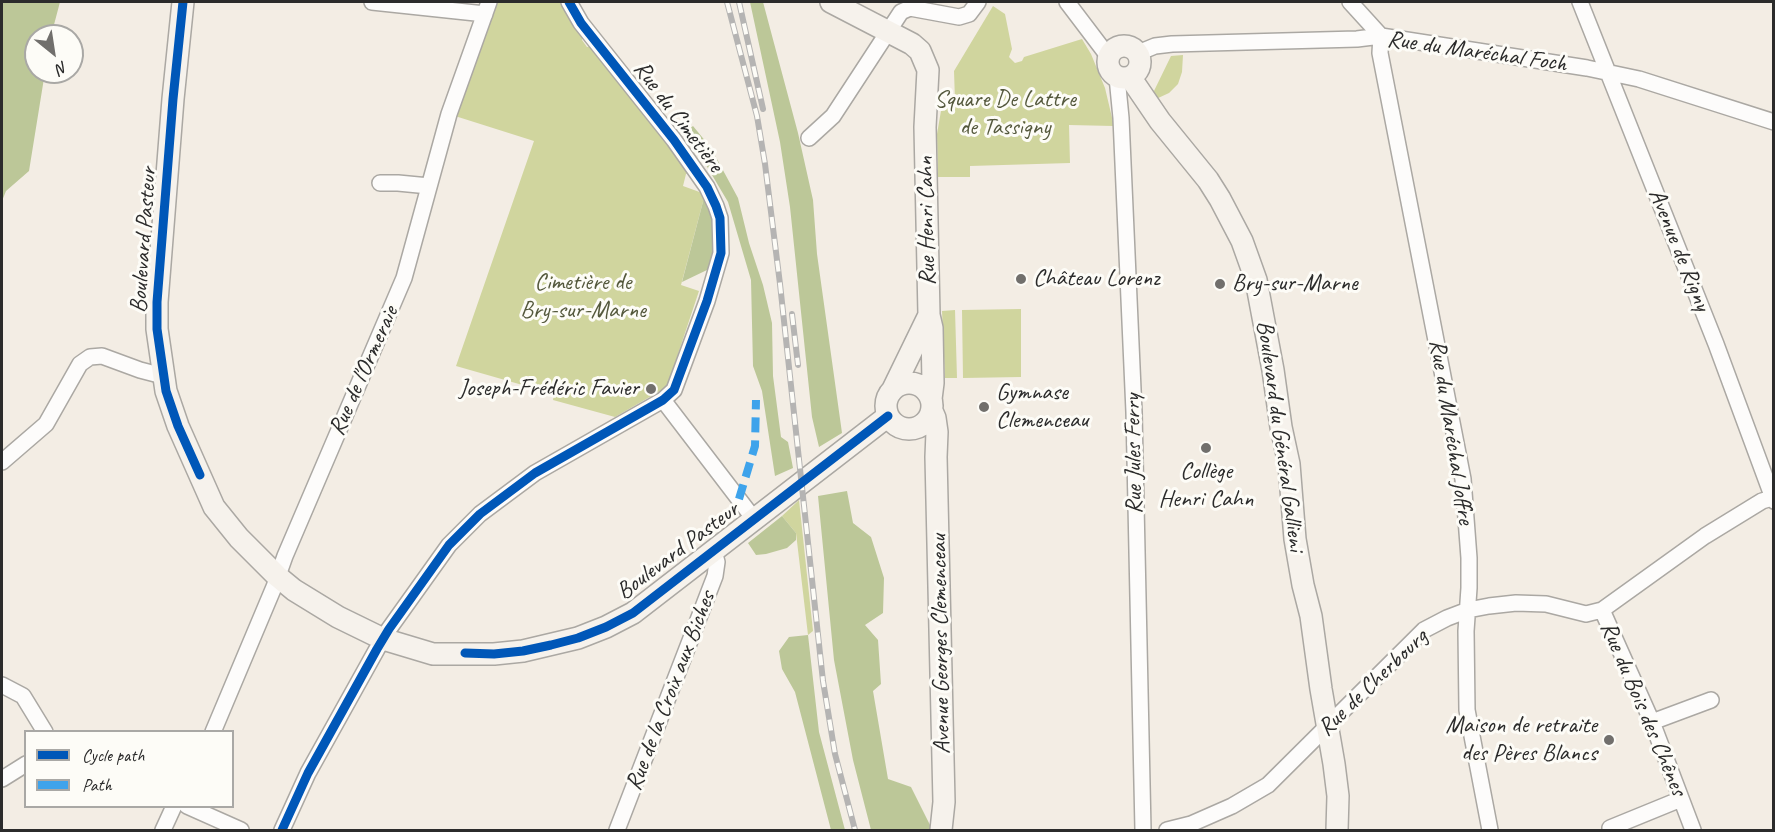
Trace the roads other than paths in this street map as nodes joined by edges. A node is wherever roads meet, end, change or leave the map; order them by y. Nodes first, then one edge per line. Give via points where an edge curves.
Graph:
1 (183, 2) edge
2 (372, 2) edge
3 (569, 2) edge
4 (831, 2) edge
5 (978, 2) edge
6 (1067, 2) edge
7 (1350, 2) edge
8 (1580, 2) edge
9 (922, 6) edge
10 (487, 8) edge
11 (888, 32) junction
12 (1381, 36) junction
13 (1138, 53) junction
14 (1108, 56) junction
15 (1608, 72) junction
16 (1124, 77) junction
17 (1773, 122) edge
18 (809, 138) dead end
19 (380, 183) dead end
20 (429, 186) junction
21 (929, 315) junction
22 (163, 376) junction
23 (893, 389) junction
24 (663, 400) junction
25 (931, 405) junction
26 (888, 416) junction
27 (914, 429) junction
28 (936, 457) junction
29 (2, 462) edge
30 (1773, 499) edge
31 (754, 519) junction
32 (714, 551) junction
33 (279, 571) junction
34 (1468, 610) junction
35 (1602, 610) junction
36 (386, 634) junction
37 (2, 685) edge
38 (1711, 700) dead end
39 (1652, 722) junction
40 (1328, 726) junction
41 (44, 730) edge
42 (214, 730) edge
43 (24, 765) edge
44 (2, 779) edge
45 (1681, 799) junction
46 (174, 808) edge
47 (189, 808) edge
48 (1610, 828) dead end
49 (163, 831) edge
50 (241, 831) edge
51 (282, 831) edge
52 (617, 831) edge
53 (941, 831) edge
54 (1143, 831) edge
55 (1167, 831) edge
56 (1337, 831) edge
57 (1490, 831) edge
58 (1693, 831) edge

1 - 22 main road, Boulevard Pasteur via 157,302
2 - 10 street
3 - 24 street, Rue du Cimetière via 581,23 681,150 706,187 720,218 716,274 674,390
4 - 11 main road, Rue Henri Cahn
5 - 9 street via 963,17
6 - 14 street
7 - 12 street
8 - 15 street, Avenue de Rigny
9 - 11 street via 901,12
10 - 20 street, Rue de l'Ormeraie via 449,114
11 - 18 street via 833,116
11 - 21 main road, Rue Henri Cahn via 920,51 928,70 925,127
12 - 13 street, Rue du Maréchal Foch via 1172,44
12 - 15 street, Rue du Maréchal Foch
12 - 34 street, Rue du Maréchal Joffre via 1380,53 1463,478
13 - 14 main road via 1120,46
13 - 16 main road via 1140,64 1135,74
14 - 16 main road via 1113,75
15 - 17 street, Rue du Maréchal Foch
15 - 30 street, Avenue de Rigny
16 - 40 main road, Boulevard du Général Gallieni via 1208,180 1237,231 1256,280 1288,458 1295,539
16 - 54 street, Rue Jules Ferry via 1121,129 1134,412
19 - 20 street
20 - 33 street, Rue de l'Ormeraie via 404,278
21 - 23 main road
21 - 25 main road, Avenue Georges Clemenceau
22 - 29 street via 102,356 90,357 80,364 46,424
22 - 33 main road, Boulevard Pasteur via 178,426 214,507 238,538
23 - 25 main road via 915,384 928,392
23 - 26 main road via 886,401
24 - 31 street
24 - 36 street via 546,465 480,514 449,544
25 - 27 main road via 925,423
25 - 28 main road, Avenue Georges Clemenceau via 937,432
26 - 27 main road via 898,427
26 - 31 main road, Boulevard Pasteur
27 - 28 main road via 926,438
28 - 53 main road, Avenue Georges Clemenceau via 944,802
30 - 35 street, Rue du Bois des Chênes via 1762,501 1705,536
31 - 32 main road, Boulevard Pasteur
32 - 36 main road, Boulevard Pasteur via 642,606 606,627 569,640 494,654 433,654
32 - 52 street, Rue de la Croix aux Biches via 715,576
33 - 36 main road, Boulevard Pasteur via 294,590 338,617
33 - 42 street, Rue de l'Ormeraie
34 - 35 street, Rue de Cherbourg via 1516,603 1546,604 1586,614
34 - 40 street, Rue de Cherbourg via 1424,630
34 - 57 street, Rue du Maréchal Joffre via 1467,710
35 - 39 street, Rue du Bois des Chênes
36 - 51 street via 308,773
37 - 41 street via 23,696
38 - 39 street
39 - 45 street, Rue du Bois des Chênes
40 - 55 street, Rue de Cherbourg via 1268,785 1232,806
40 - 56 main road, Boulevard du Général Gallieni via 1338,796
43 - 44 street
45 - 48 street
45 - 58 street, Rue du Bois des Chênes
46 - 49 street
47 - 50 street

